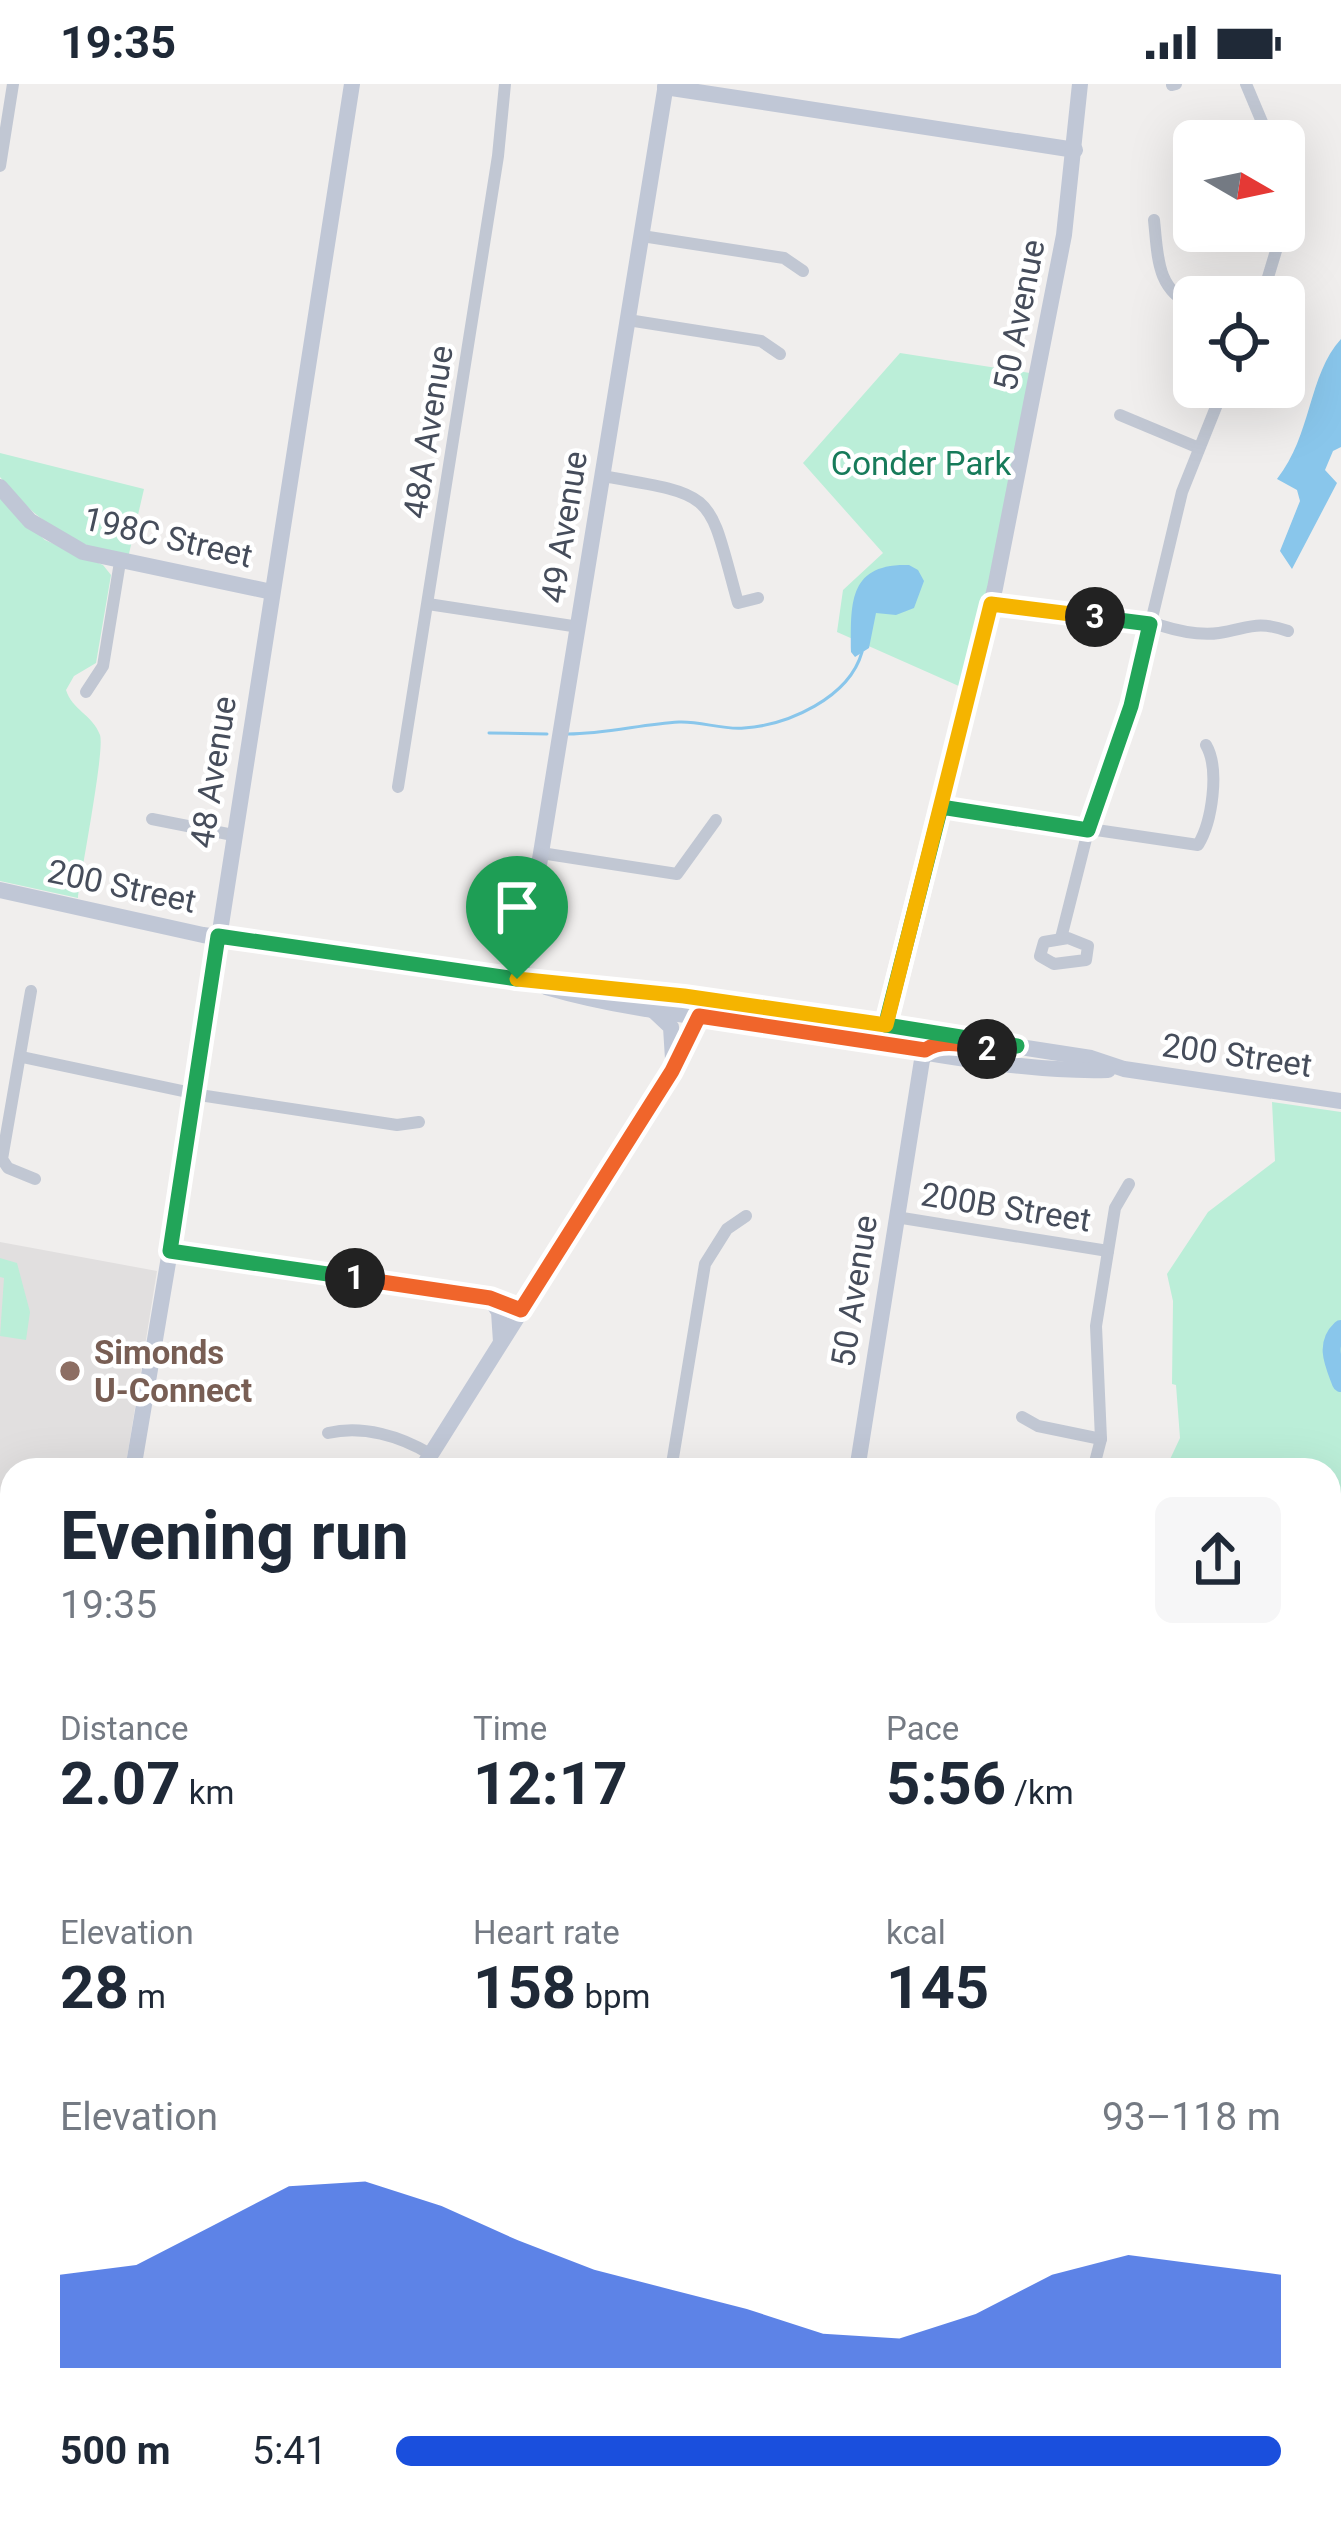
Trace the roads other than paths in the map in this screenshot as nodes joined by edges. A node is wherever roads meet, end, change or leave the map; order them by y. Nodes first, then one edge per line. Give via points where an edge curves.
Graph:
1 (13, 84) edge
2 (352, 84) edge
3 (505, 84) edge
4 (1080, 84) edge
5 (1246, 84) edge
6 (666, 86) edge
7 (1261, 120) edge
8 (1075, 150) junction
9 (0, 166) edge
10 (1154, 220) dead end
11 (642, 236) junction
12 (803, 271) dead end
13 (1173, 292) edge
14 (628, 320) junction
15 (781, 354) dead end
16 (1215, 408) edge
17 (1120, 415) dead end
18 (1199, 448) junction
19 (603, 476) junction
20 (0, 488) edge
21 (120, 562) junction
22 (272, 592) junction
23 (758, 598) dead end
24 (428, 604) junction
25 (991, 604) junction
26 (1150, 624) junction
27 (579, 627) junction
28 (1288, 631) dead end
29 (86, 692) dead end
30 (1206, 745) dead end
31 (398, 787) dead end
32 (941, 807) junction
33 (152, 818) dead end
34 (716, 820) dead end
35 (1088, 830) junction
36 (233, 835) junction
37 (542, 853) junction
38 (0, 890) edge
39 (218, 936) junction
40 (1061, 938) dead end
41 (517, 979) junction
42 (31, 991) dead end
43 (700, 1007) junction
44 (652, 1009) junction
45 (884, 1035) junction
46 (1017, 1046) junction
47 (925, 1050) junction
48 (22, 1057) junction
49 (1124, 1069) junction
50 (672, 1071) junction
51 (194, 1093) junction
52 (1341, 1101) edge
53 (419, 1122) dead end
54 (2, 1159) edge
55 (35, 1179) dead end
56 (1129, 1184) dead end
57 (746, 1216) dead end
58 (896, 1217) junction
59 (170, 1251) junction
60 (1108, 1251) junction
61 (490, 1298) junction
62 (521, 1310) junction
63 (501, 1343) junction
64 (1022, 1417) dead end
65 (328, 1433) dead end
66 (1101, 1439) junction
67 (135, 1458) edge
68 (422, 1458) edge
69 (429, 1458) edge
70 (673, 1458) edge
71 (858, 1458) edge
72 (1096, 1458) edge

1 - 9 street
2 - 22 street, 48 Avenue
3 - 24 street, 48A Avenue
4 - 8 street, 50 Avenue
5 - 7 street
6 - 8 street
6 - 11 street, 49 Avenue
8 - 25 street, 50 Avenue
10 - 13 street via 1159,270
11 - 12 street via 784,258
11 - 14 street, 49 Avenue
14 - 15 street via 761,340
14 - 19 street, 49 Avenue
16 - 18 street
17 - 18 street
18 - 26 street
19 - 23 street via 701,500 717,526 738,603
19 - 27 street, 49 Avenue
20 - 21 street, 198C Street via 56,540
21 - 22 street, 198C Street
21 - 29 street via 103,666
22 - 36 street, 48 Avenue
24 - 27 street
24 - 31 street, 48A Avenue
25 - 26 street
25 - 32 street, 50 Avenue
26 - 28 street via 1220,633 1263,622
26 - 35 street
27 - 37 street, 49 Avenue
30 - 35 street via 1213,772 1198,845
32 - 35 street
32 - 45 street, 50 Avenue
33 - 36 street
34 - 37 street via 676,874
35 - 40 street
36 - 39 street, 48 Avenue
37 - 41 street, 49 Avenue
38 - 39 street, 200 Street
39 - 41 street, 200 Street
39 - 51 street, 48 Avenue
41 - 43 street, 200 Street
41 - 44 street, 200 Street
42 - 48 street
43 - 44 street, 200 Street
43 - 45 street, 200 Street
43 - 50 street
44 - 50 street via 671,1027
45 - 46 street, 200 Street
45 - 47 street, 200 Street
46 - 47 street
46 - 49 street, 200 Street
47 - 49 street, 200 Street
47 - 58 street, 50 Avenue
48 - 51 street
48 - 54 street
49 - 52 street, 200 Street
50 - 62 street
51 - 53 street
51 - 59 street, 48 Avenue
54 - 55 street
56 - 60 street via 1118,1199
57 - 70 street via 727,1228 706,1264
58 - 60 street, 200B Street
58 - 71 street, 50 Avenue
59 - 61 street
59 - 67 street, 48 Avenue
60 - 66 street via 1096,1326
61 - 62 street
61 - 63 street via 500,1312
62 - 63 street
63 - 69 street
64 - 66 street
65 - 68 street via 400,1437
66 - 72 street

